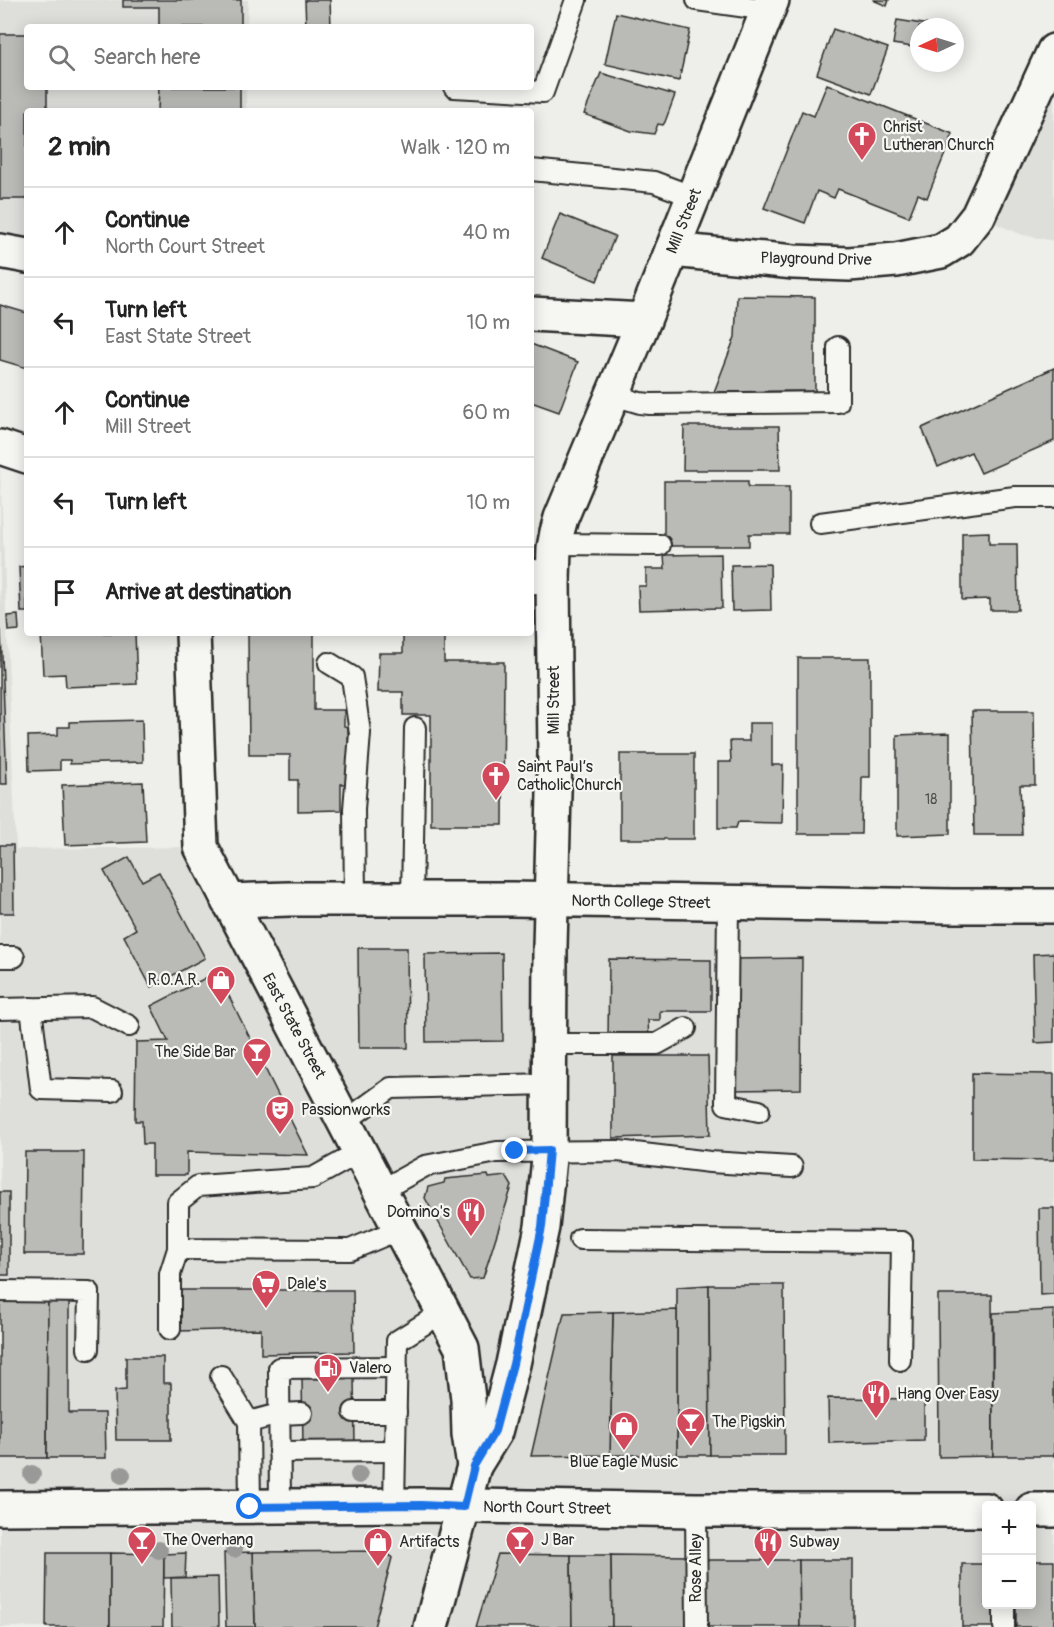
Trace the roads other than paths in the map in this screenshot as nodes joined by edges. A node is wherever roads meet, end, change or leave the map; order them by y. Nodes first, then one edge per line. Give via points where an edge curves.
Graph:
1 (576, 0) edge
2 (697, 0) edge
3 (770, 5) edge
4 (1054, 51) edge
5 (507, 90) edge
6 (534, 170) edge
7 (694, 197) junction
8 (672, 250) junction
9 (0, 251) edge
10 (24, 255) edge
11 (534, 314) edge
12 (644, 320) junction
13 (838, 347) dead end
14 (613, 395) junction
15 (0, 447) edge
16 (24, 455) edge
17 (1054, 497) edge
18 (820, 523) dead end
19 (555, 544) junction
20 (660, 544) dead end
21 (542, 578) edge
22 (193, 636) edge
23 (329, 663) dead end
24 (415, 728) dead end
25 (355, 899) junction
26 (412, 899) junction
27 (228, 901) junction
28 (551, 901) junction
29 (728, 903) junction
30 (1054, 906) edge
31 (31, 1008) junction
32 (0, 1009) edge
33 (129, 1026) dead end
34 (686, 1028) dead end
35 (550, 1044) junction
36 (550, 1084) junction
37 (112, 1091) dead end
38 (759, 1111) dead end
39 (344, 1122) junction
40 (549, 1150) junction
41 (360, 1152) junction
42 (792, 1167) dead end
43 (380, 1191) junction
44 (400, 1229) junction
45 (580, 1239) dead end
46 (178, 1249) junction
47 (0, 1291) edge
48 (443, 1312) junction
49 (170, 1329) dead end
50 (88, 1349) dead end
51 (900, 1360) dead end
52 (397, 1367) junction
53 (221, 1376) dead end
54 (354, 1412) dead end
55 (396, 1412) junction
56 (302, 1413) dead end
57 (279, 1414) junction
58 (249, 1422) junction
59 (395, 1451) junction
60 (279, 1452) junction
61 (474, 1466) junction
62 (394, 1506) junction
63 (265, 1507) junction
64 (464, 1507) junction
65 (0, 1508) edge
66 (696, 1510) junction
67 (982, 1510) edge
68 (1036, 1510) edge
69 (1054, 1510) edge
70 (1004, 1609) edge
71 (431, 1627) edge
72 (696, 1627) edge
73 (1004, 1627) edge

1 - 5 lane via 543,92
2 - 3 lane
3 - 7 street, Mill Street
4 - 8 street, Playground Drive via 978,216 959,240 941,251 849,264
6 - 7 lane via 654,182
7 - 8 street, Mill Street
8 - 12 street, Mill Street
9 - 10 street
11 - 12 street
12 - 14 street, Mill Street
13 - 14 lane via 838,402 650,404
14 - 19 street, Mill Street via 561,518
15 - 16 street
17 - 18 lane via 1015,497
19 - 20 lane
19 - 21 street, Mill Street
21 - 28 street, Mill Street via 555,754
22 - 27 street, East State Street via 201,847
23 - 25 lane via 352,677 360,733 354,808
24 - 26 lane
25 - 26 street, North College Street
25 - 27 street, North College Street
26 - 28 street, North College Street
27 - 39 street, East State Street
28 - 29 street, North College Street
28 - 35 street, Mill Street
29 - 30 street, North College Street
29 - 38 lane via 726,1104
31 - 32 lane
31 - 33 lane via 92,1007
31 - 37 lane via 41,1089
34 - 35 lane via 657,1044
35 - 36 street, Mill Street
36 - 39 lane via 391,1088
36 - 40 street, Mill Street
39 - 41 street, East State Street
40 - 42 lane via 618,1151
40 - 43 lane via 497,1152 425,1166
40 - 61 street, Mill Street via 542,1227 513,1364 495,1431
41 - 43 street, East State Street
41 - 46 lane via 313,1178 198,1186 178,1202
43 - 44 street, East State Street
44 - 46 lane via 350,1250
44 - 48 street, East State Street
45 - 51 lane via 902,1242
46 - 49 lane via 170,1274
47 - 50 lane via 89,1292
48 - 52 lane via 397,1341
48 - 61 street, East State Street via 462,1348
52 - 55 lane
52 - 57 lane via 279,1368
53 - 58 lane
54 - 55 lane
55 - 59 lane
56 - 57 lane
57 - 58 lane
57 - 60 lane
58 - 63 lane
59 - 60 lane
59 - 62 lane
60 - 63 lane
61 - 64 street, East State Street
62 - 63 street, North Court Street
62 - 64 street, North Court Street
63 - 65 street, North Court Street
64 - 66 street, North Court Street
64 - 71 street, East State Street
66 - 67 street, North Court Street
66 - 72 lane, Rose Alley
68 - 69 street
70 - 73 lane

